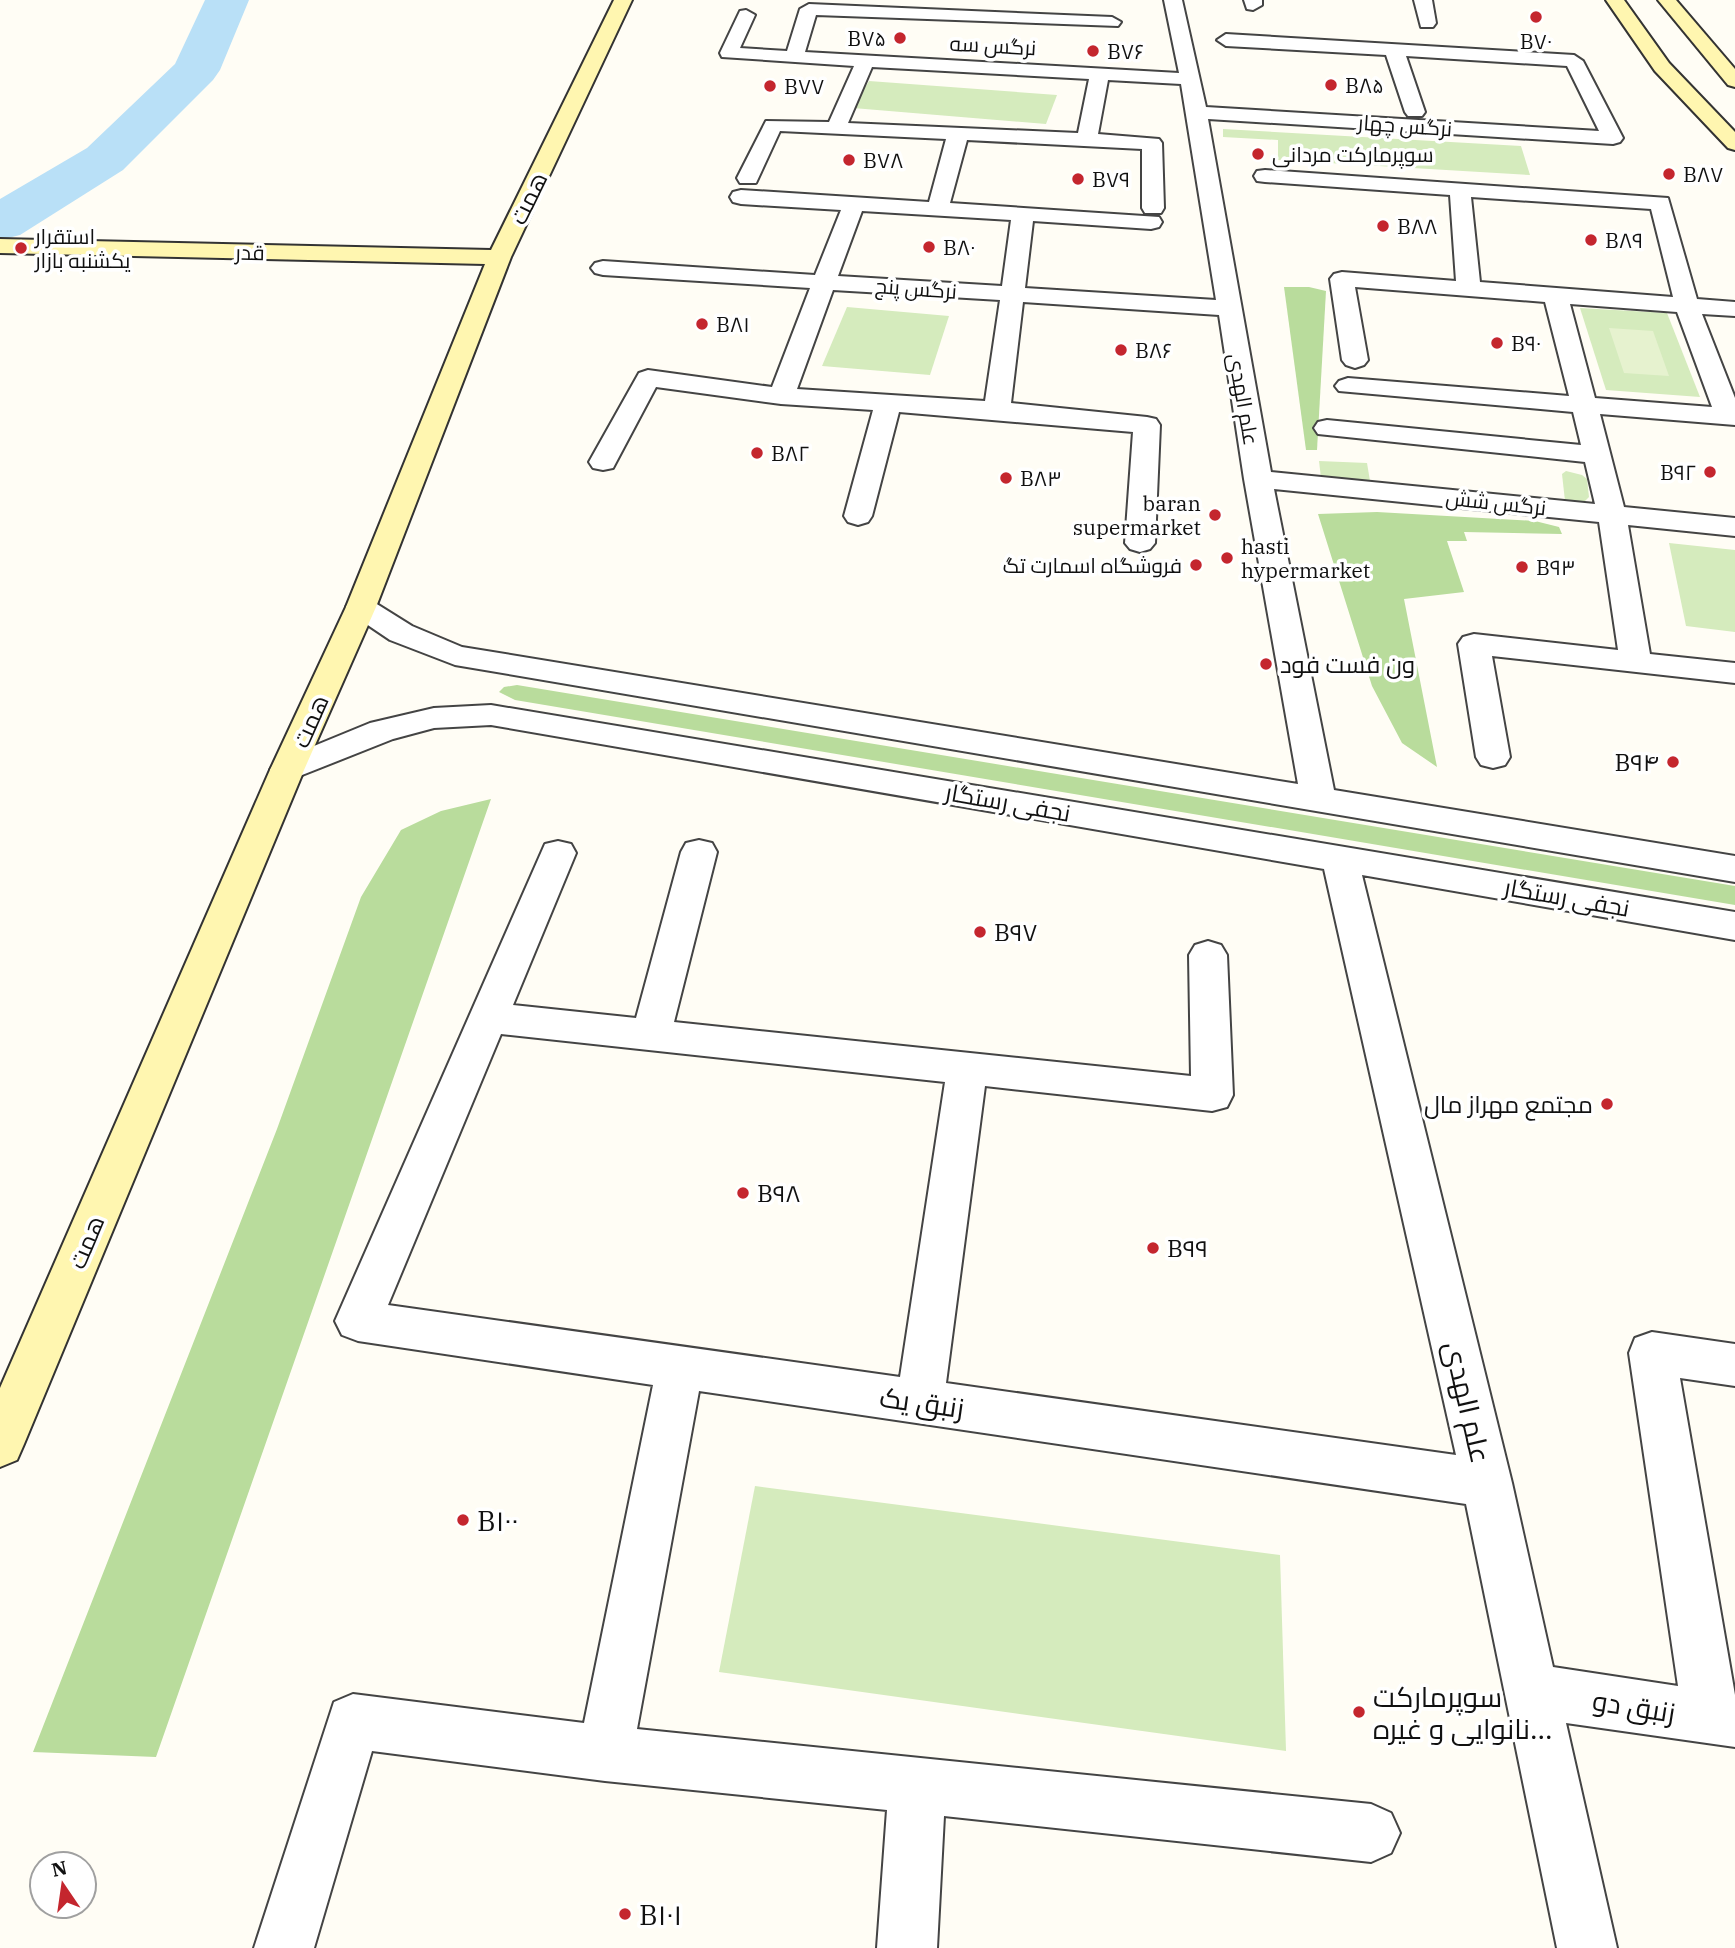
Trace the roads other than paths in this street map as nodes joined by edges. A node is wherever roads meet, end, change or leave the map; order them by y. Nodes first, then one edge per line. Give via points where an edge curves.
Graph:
1 (623, 0) edge
2 (1173, 0) edge
3 (1423, 0) edge
4 (1615, 0) edge
5 (1667, 0) edge
6 (746, 15) dead end
7 (1112, 22) dead end
8 (1427, 23) dead end
9 (1226, 40) dead end
10 (1394, 50) junction
11 (794, 57) junction
12 (1678, 60) junction
13 (865, 61) junction
14 (1729, 63) edge
15 (1100, 74) junction
16 (1189, 79) junction
17 (1197, 112) junction
18 (1415, 112) dead end
19 (836, 128) junction
20 (958, 134) junction
21 (1555, 135) junction
22 (1087, 141) junction
23 (1735, 144) edge
24 (1265, 176) dead end
25 (1460, 191) junction
26 (1578, 198) junction
27 (854, 204) junction
28 (938, 209) junction
29 (1024, 214) junction
30 (0, 246) edge
31 (499, 257) junction
32 (603, 268) dead end
33 (824, 282) junction
34 (1469, 289) junction
35 (1013, 295) junction
36 (1556, 296) junction
37 (1687, 306) junction
38 (1229, 308) junction
39 (1735, 309) edge
40 (1355, 360) dead end
41 (1348, 386) dead end
42 (782, 396) junction
43 (888, 403) junction
44 (1584, 406) junction
45 (997, 410) junction
46 (1732, 417) edge
47 (1327, 428) dead end
48 (1597, 455) junction
49 (603, 462) dead end
50 (1258, 479) junction
51 (1612, 514) junction
52 (858, 516) dead end
53 (1735, 527) edge
54 (1140, 543) dead end
55 (361, 607) junction
56 (1635, 661) junction
57 (1735, 673) edge
58 (1493, 757) dead end
59 (287, 770) junction
60 (1318, 797) junction
61 (699, 852) dead end
62 (558, 853) dead end
63 (1340, 858) junction
64 (1735, 869) edge
65 (1735, 926) edge
66 (1208, 955) dead end
67 (487, 1017) junction
68 (651, 1034) junction
69 (967, 1069) junction
70 (1735, 1365) edge
71 (680, 1367) junction
72 (920, 1401) junction
73 (0, 1444) edge
74 (1487, 1483) junction
75 (1533, 1691) junction
76 (1723, 1720) edge
77 (605, 1753) junction
78 (917, 1787) junction
79 (1371, 1833) dead end
80 (284, 1948) edge
81 (907, 1948) edge
82 (1587, 1948) edge

1 - 31 street, همت
2 - 16 street, علم الهدی
3 - 8 street
4 - 12 street
5 - 14 street via 1691,30
6 - 11 street, نرگس سه via 729,52
7 - 11 street via 979,22 809,9
9 - 10 street
10 - 18 street
10 - 21 street, نرگس چهار via 1574,61 1613,138
11 - 13 street, نرگس سه
12 - 14 street
12 - 23 street
13 - 15 street, نرگس سه via 965,60
13 - 19 street
15 - 16 street, نرگس سه
15 - 22 street
16 - 17 street, علم الهدی
17 - 21 street, نرگس چهار
17 - 38 street, علم الهدی
19 - 20 street
19 - 27 street via 773,125 744,187
20 - 22 street
20 - 28 street
21 - 26 street
22 - 29 street via 1152,143 1152,215
24 - 25 street
25 - 26 street
25 - 34 street
26 - 37 street via 1660,203
27 - 28 street
27 - 33 street
28 - 29 street
29 - 35 street
30 - 31 street, قدر
31 - 55 street, همت
32 - 33 street, نرگس پنج
33 - 35 street, نرگس پنج
33 - 42 street
34 - 36 street
34 - 40 street via 1342,279
35 - 38 street, نرگس پنج
35 - 45 street
36 - 37 street
36 - 44 street
37 - 39 street
37 - 46 street
38 - 50 street, علم الهدی
41 - 44 street
42 - 43 street
42 - 49 street via 648,378
43 - 45 street
43 - 52 street
44 - 46 street
44 - 48 street
45 - 54 street via 1147,425
47 - 48 street
48 - 51 street
50 - 51 street, نرگس شش
50 - 60 street, علم الهدی
51 - 53 street, نرگس شش
51 - 56 street
55 - 59 street, همت
55 - 60 street via 401,633 454,656
56 - 57 street
56 - 58 street via 1474,644
59 - 63 street, نجفی رستگار via 382,731 434,718 491,715
59 - 73 street, همت
60 - 64 street
61 - 68 street
62 - 67 street
63 - 65 street, نجفی رستگار
63 - 74 street, علم الهدی
66 - 69 street via 1212,1095
67 - 68 street
67 - 71 street, زنبق یک via 358,1321
68 - 69 street
69 - 72 street
70 - 76 street via 1652,1353
71 - 72 street, زنبق یک
71 - 77 street
72 - 74 street, زنبق یک
74 - 75 street, علم الهدی
75 - 76 street, زنبق دو
75 - 82 street, علم الهدی
77 - 78 street
77 - 80 street via 353,1721
78 - 79 street
78 - 81 street

